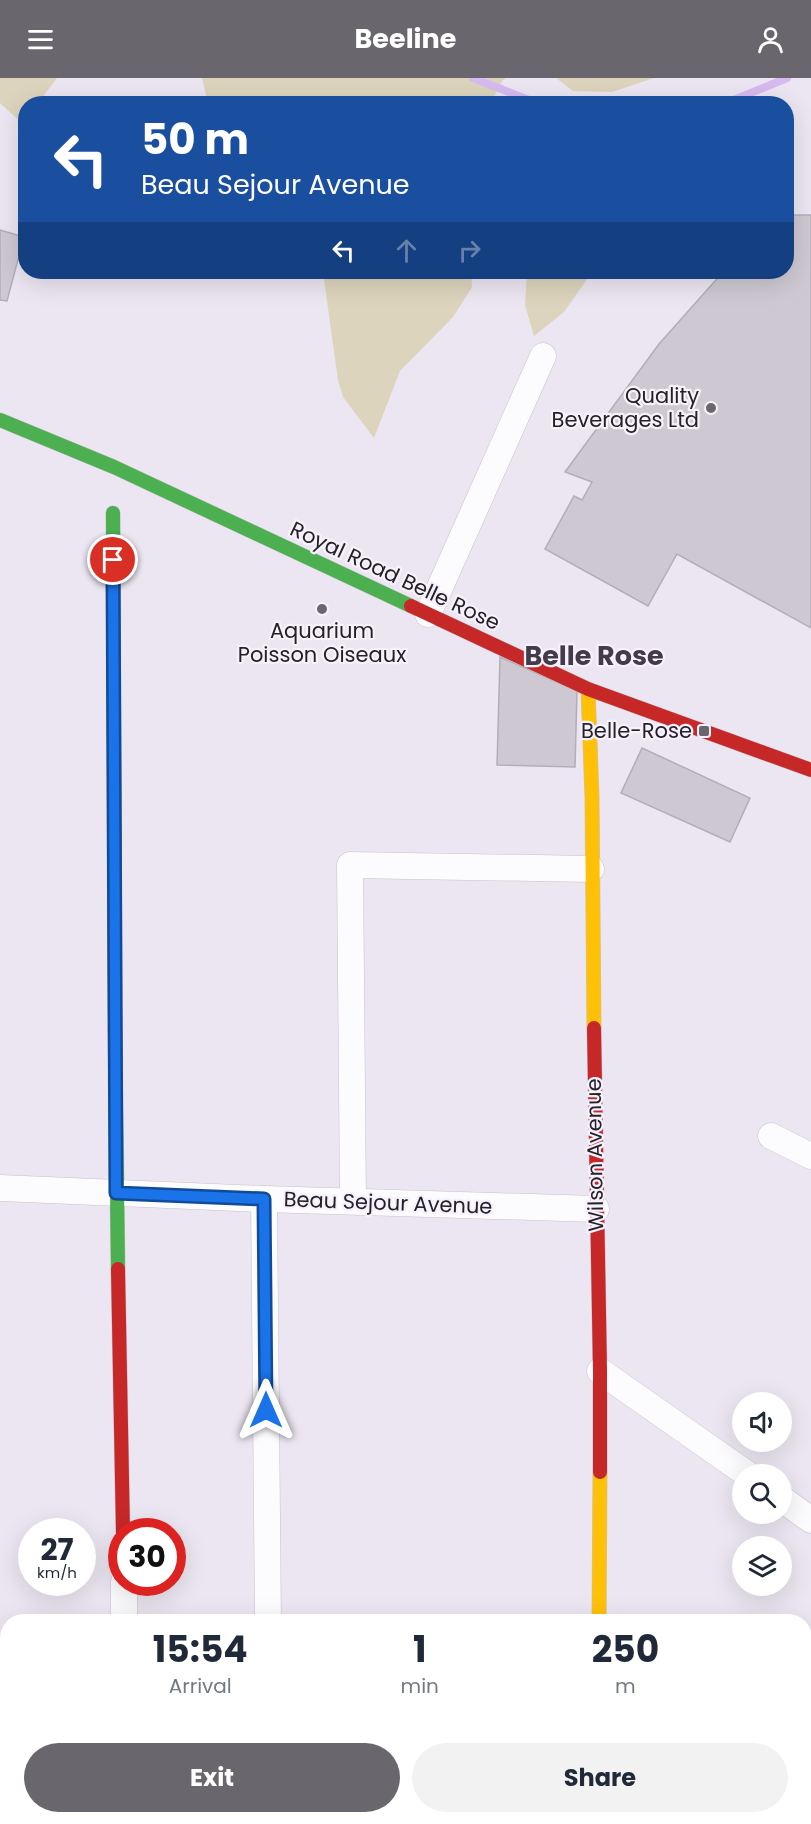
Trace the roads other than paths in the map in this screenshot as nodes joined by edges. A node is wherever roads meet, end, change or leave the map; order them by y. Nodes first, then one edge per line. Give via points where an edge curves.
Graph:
1 (543, 356) dead end
2 (0, 420) edge
3 (113, 513) dead end
4 (428, 614) junction
5 (588, 689) junction
6 (811, 770) edge
7 (591, 869) junction
8 (771, 1136) dead end
9 (811, 1156) edge
10 (0, 1188) edge
11 (116, 1193) junction
12 (264, 1199) junction
13 (352, 1201) junction
14 (596, 1209) junction
15 (600, 1371) junction
16 (733, 1464) edge
17 (792, 1506) edge
18 (123, 1518) edge
19 (811, 1520) edge
20 (124, 1596) edge
21 (124, 1614) edge
22 (268, 1614) edge
23 (599, 1614) edge

1 - 4 street
2 - 4 street, Royal Road Belle Rose via 114,467
3 - 11 street
4 - 5 street, Royal Road Belle Rose
5 - 6 street, Royal Road Belle Rose
5 - 7 street, Wilson Avenue
7 - 13 street via 350,865
7 - 14 street, Wilson Avenue
8 - 9 street
10 - 11 street, Beau Sejour Avenue
11 - 12 street, Beau Sejour Avenue
11 - 18 street
12 - 13 street, Beau Sejour Avenue
12 - 22 street
13 - 14 street, Beau Sejour Avenue
14 - 15 street, Wilson Avenue
15 - 16 street
15 - 23 street, Wilson Avenue
17 - 19 street
20 - 21 street

